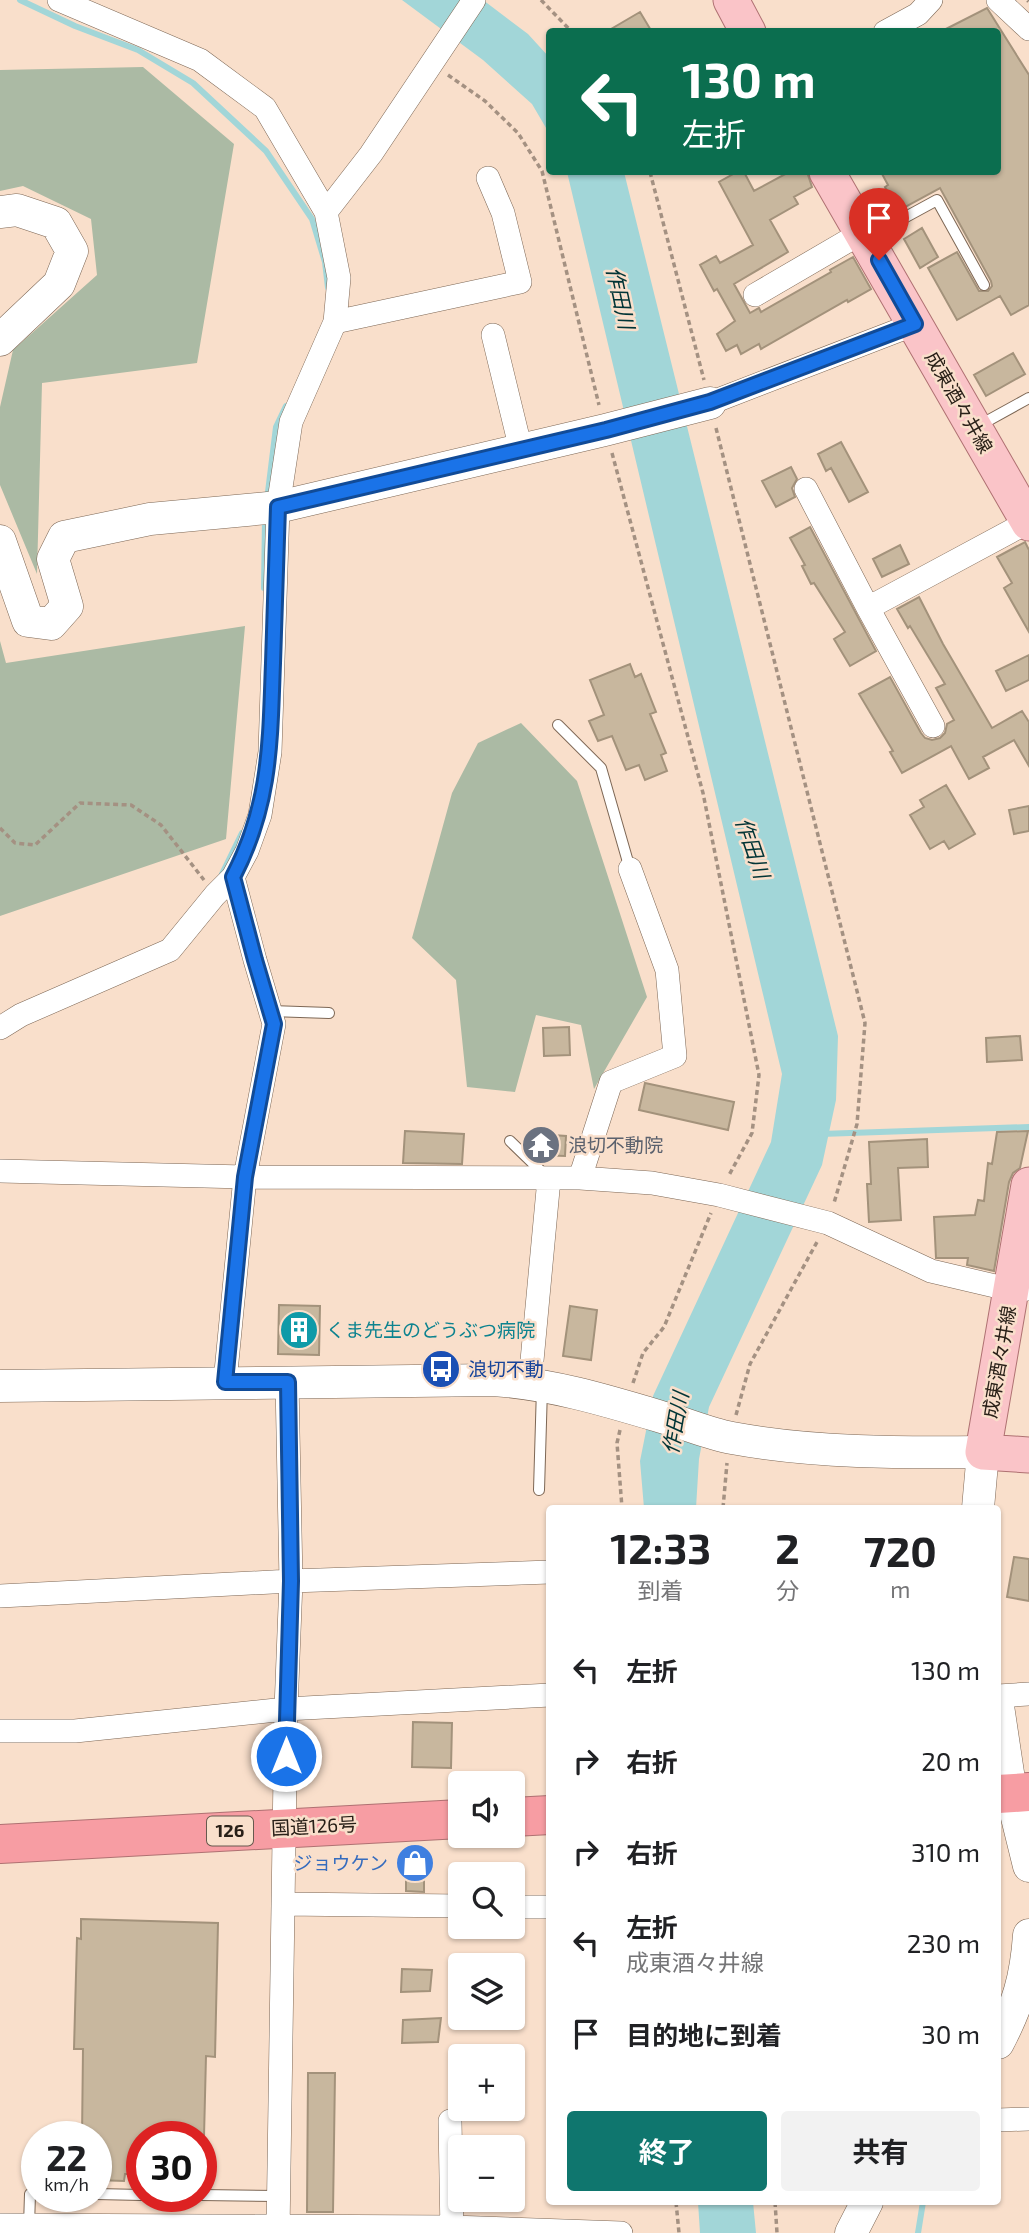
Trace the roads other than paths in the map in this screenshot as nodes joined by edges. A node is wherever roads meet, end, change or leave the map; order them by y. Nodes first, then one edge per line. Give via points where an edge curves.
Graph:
1 (59, 0) edge
2 (474, 0) edge
3 (731, 0) edge
4 (931, 0) edge
5 (998, 0) edge
6 (746, 28) edge
7 (892, 28) edge
8 (1029, 29) edge
9 (829, 175) edge
10 (488, 178) dead end
11 (0, 212) edge
12 (326, 212) junction
13 (865, 235) junction
14 (984, 285) dead end
15 (755, 295) dead end
16 (335, 322) junction
17 (915, 324) junction
18 (493, 335) dead end
19 (0, 340) edge
20 (1029, 398) edge
21 (710, 402) joint
22 (974, 428) junction
23 (521, 450) junction
24 (806, 489) dead end
25 (270, 508) junction
26 (1029, 522) edge
27 (0, 541) edge
28 (868, 608) junction
29 (558, 725) dead end
30 (933, 726) dead end
31 (630, 869) joint
32 (233, 877) junction
33 (271, 1012) junction
34 (329, 1013) dead end
35 (0, 1028) edge
36 (510, 1142) dead end
37 (0, 1171) edge
38 (245, 1177) junction
39 (580, 1178) junction
40 (549, 1179) junction
41 (1029, 1185) edge
42 (1021, 1290) edge
43 (225, 1382) junction
44 (288, 1382) junction
45 (536, 1384) junction
46 (0, 1386) edge
47 (983, 1452) junction
48 (1029, 1455) edge
49 (539, 1490) dead end
50 (978, 1505) edge
51 (546, 1572) edge
52 (291, 1581) junction
53 (0, 1596) edge
54 (1029, 1694) edge
55 (546, 1695) edge
56 (1001, 1696) edge
57 (286, 1709) junction
58 (1001, 1725) edge
59 (0, 1731) edge
60 (1012, 1793) edge
61 (546, 1815) edge
62 (525, 1816) edge
63 (448, 1820) edge
64 (286, 1828) junction
65 (0, 1844) edge
66 (1029, 1866) edge
67 (283, 1905) junction
68 (448, 1906) edge
69 (525, 1907) edge
70 (546, 1907) edge
71 (1029, 1935) edge
72 (1001, 2037) edge
73 (1029, 2119) edge
74 (1001, 2120) edge
75 (450, 2121) edge
76 (217, 2195) edge
77 (278, 2196) junction
78 (865, 2205) edge
79 (29, 2212) edge
80 (0, 2225) edge
81 (29, 2225) junction
82 (278, 2230) edge
83 (452, 2230) edge
84 (621, 2233) edge
85 (851, 2233) edge

1 - 12 street via 200,60 265,108
2 - 12 street
3 - 6 main road
4 - 7 street via 918,14
5 - 8 street
9 - 13 main road, 成東酒々井線
10 - 16 street via 503,214 520,282
11 - 19 street via 17,210 56,223 72,251 60,284
12 - 16 street via 339,278
13 - 14 lane via 937,200
13 - 15 street
13 - 17 main road, 成東酒々井線
16 - 25 street via 291,422
17 - 21 street
17 - 22 main road, 成東酒々井線
18 - 23 street
20 - 22 lane
21 - 23 street
22 - 26 main road, 成東酒々井線
23 - 25 street
24 - 28 street
25 - 27 street via 150,519 64,537 53,559 67,606 51,624 27,621
25 - 32 street via 270,752 260,814
26 - 28 street
28 - 30 street
29 - 31 lane via 601,768
31 - 39 street via 667,970 675,1056 611,1082
32 - 33 street
32 - 35 street via 170,950
33 - 34 lane
33 - 38 street via 274,1024
36 - 40 lane
37 - 38 street
38 - 40 street
38 - 43 street
39 - 40 street
39 - 42 street via 652,1183 719,1195 828,1223 931,1271
40 - 45 street
41 - 42 main road, 成東酒々井線
42 - 47 main road, 成東酒々井線
43 - 44 street
43 - 46 street
44 - 45 street via 493,1380
44 - 52 street
45 - 47 street via 730,1437 888,1453
45 - 49 lane
47 - 48 main road
47 - 50 street
51 - 52 street
52 - 53 street
52 - 57 street
54 - 56 street
55 - 57 street
57 - 59 street via 75,1731
57 - 64 street
58 - 60 street
60 - 66 street
61 - 62 highway
63 - 64 highway, 国道126号 / 126
64 - 65 highway, 国道126号 / 126
64 - 67 street
67 - 68 street
67 - 77 street
69 - 70 street
71 - 72 street via 1023,1986
73 - 74 street
75 - 83 street
76 - 77 lane
77 - 82 street
78 - 85 street
79 - 81 lane
80 - 81 street
81 - 82 street
82 - 83 street
83 - 84 street

